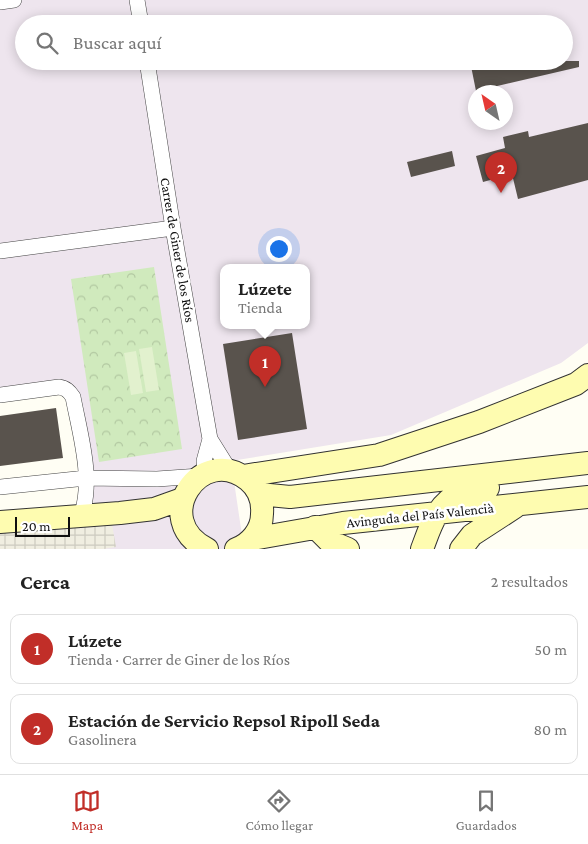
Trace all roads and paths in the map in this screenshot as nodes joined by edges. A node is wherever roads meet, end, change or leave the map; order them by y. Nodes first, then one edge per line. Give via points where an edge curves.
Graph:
1 (14, 0) edge
2 (137, 0) edge
3 (0, 2) edge
4 (140, 15) edge
5 (148, 70) edge
6 (173, 228) junction
7 (0, 250) edge
8 (588, 376) edge
9 (0, 395) edge
10 (210, 438) junction
11 (588, 463) edge
12 (522, 472) junction
13 (237, 473) junction
14 (202, 475) junction
15 (86, 478) junction
16 (0, 487) edge
17 (260, 494) junction
18 (588, 496) edge
19 (182, 499) junction
20 (519, 504) junction
21 (436, 514) junction
22 (81, 516) junction
23 (0, 522) edge
24 (315, 527) junction
25 (244, 544) edge
26 (198, 549) edge
27 (206, 549) edge
28 (348, 549) edge
29 (422, 549) edge
30 (461, 549) edge

1 - 3 street
2 - 4 street
5 - 6 street, Carrer de Giner de los Ríos
6 - 7 street
6 - 10 street, Carrer de Giner de los Ríos
8 - 13 street via 576,384 479,422 379,455
9 - 15 street via 59,387 70,392
10 - 13 street, Carrer de Giner de los Ríos
10 - 14 street, Carrer de Giner de los Ríos
11 - 12 street
12 - 17 street via 290,498
12 - 21 street via 488,488 460,493
13 - 14 street via 217,470
13 - 17 street
14 - 15 street via 158,479
14 - 19 street via 189,486
15 - 16 street
15 - 22 street via 87,492
17 - 25 street via 262,518 258,529
18 - 20 street, Avinguda del País Valencià
19 - 22 street via 154,509
19 - 27 street via 184,528
20 - 21 street, Avinguda del País Valencià
20 - 30 street via 472,535
21 - 24 street, Avinguda del País Valencià
21 - 29 street
22 - 23 street
24 - 25 street, Avinguda del País Valencià
24 - 28 street via 329,541
26 - 27 street

